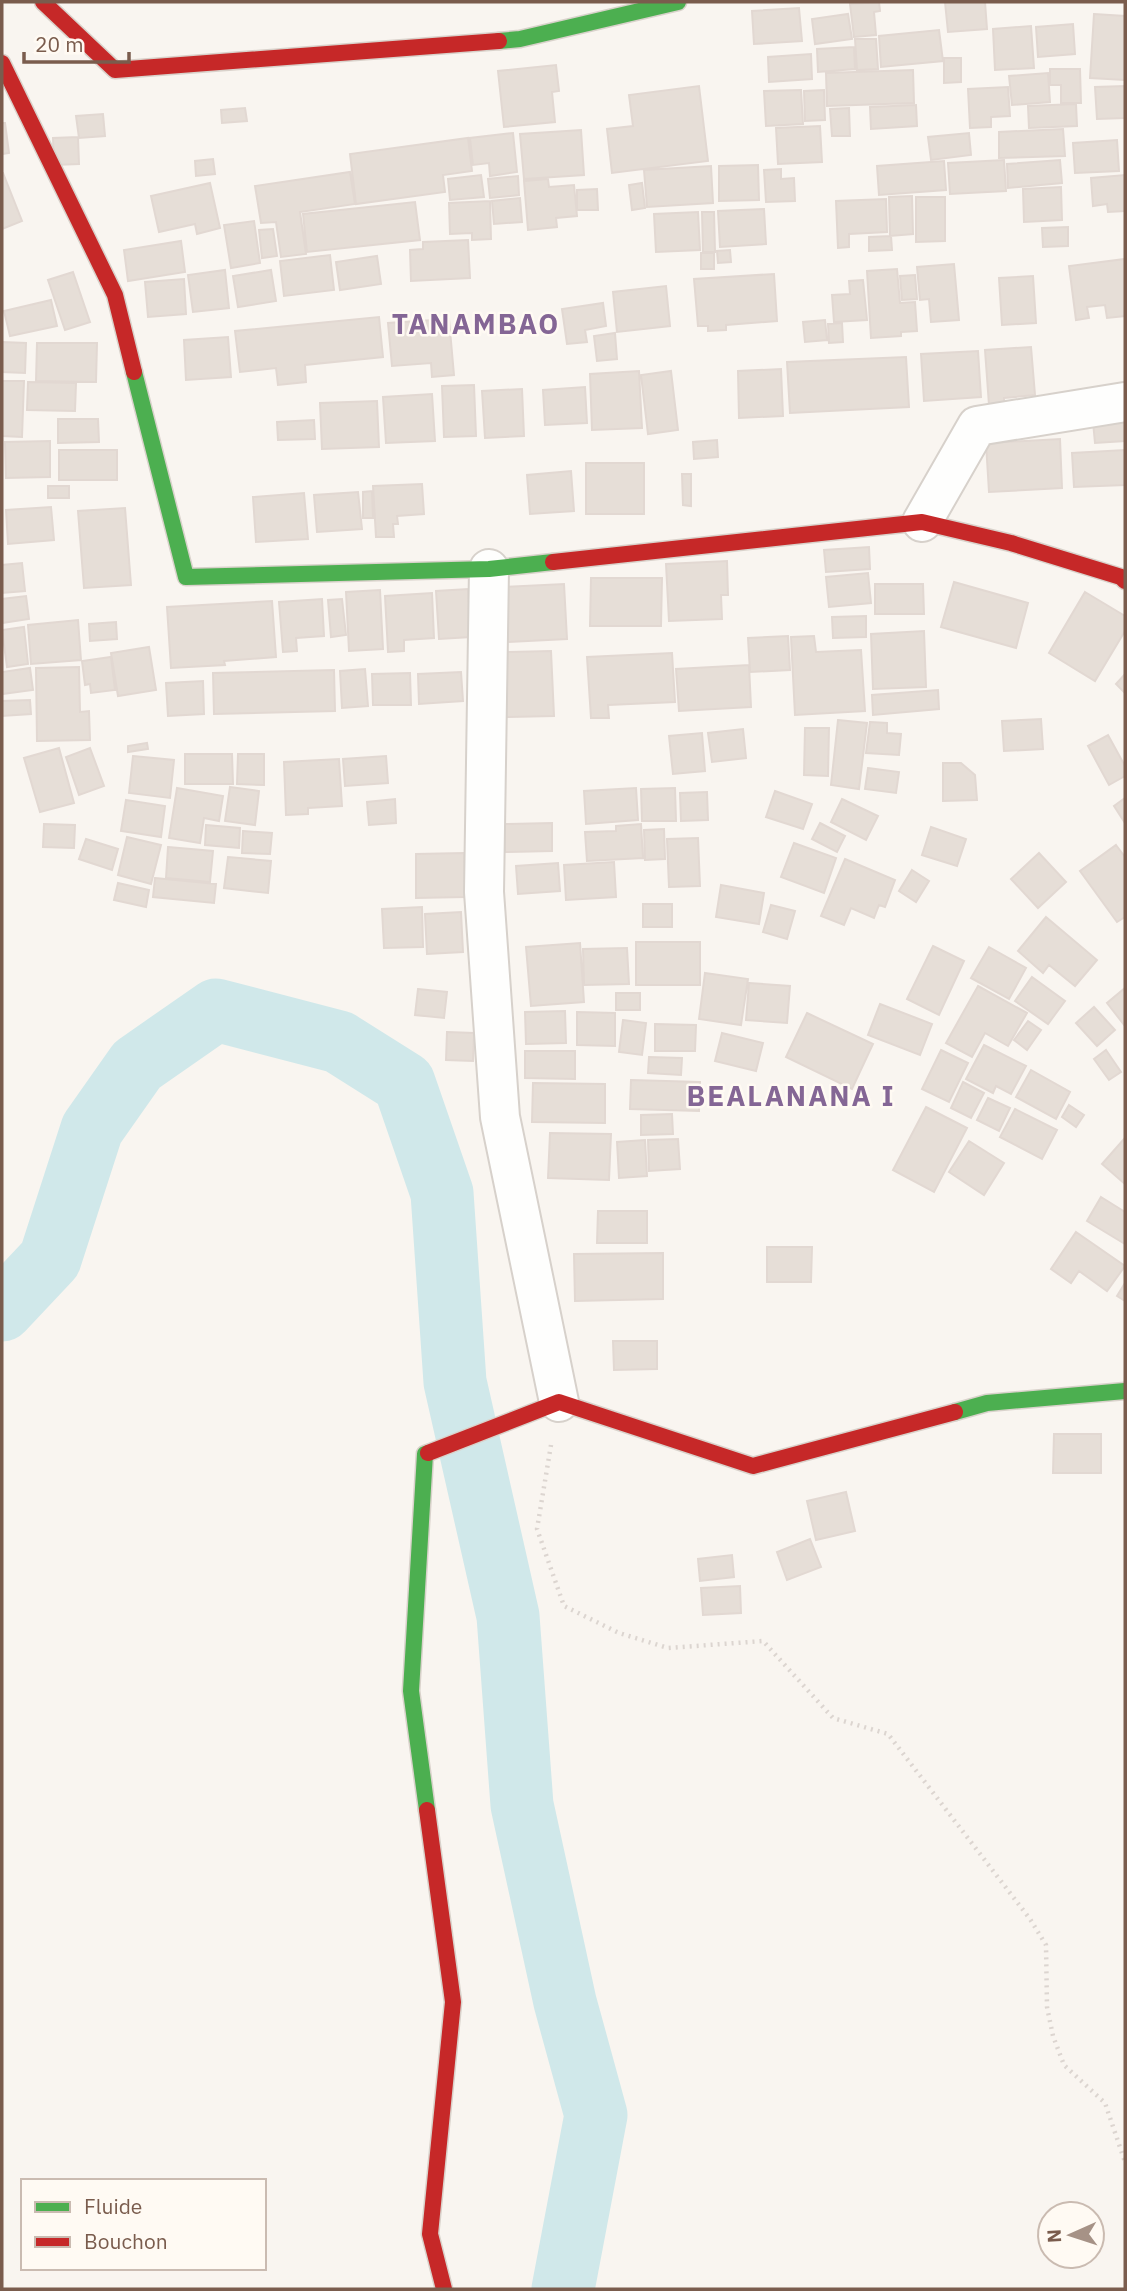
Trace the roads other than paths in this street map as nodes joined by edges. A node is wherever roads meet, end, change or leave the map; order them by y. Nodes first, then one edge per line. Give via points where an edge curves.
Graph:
1 (43, 2) edge
2 (678, 2) edge
3 (2, 63) edge
4 (1125, 401) edge
5 (922, 522) junction
6 (489, 569) junction
7 (1125, 580) edge
8 (1125, 1391) edge
9 (571, 1406) junction
10 (443, 2289) edge

1 - 2 street via 115,70 520,39
3 - 6 street via 115,295 186,577
4 - 5 street via 977,426
5 - 6 street
5 - 7 street via 1011,543
6 - 9 street via 484,892 500,1117
8 - 9 street via 987,1403 753,1466
9 - 10 street via 425,1454 411,1691 453,2002 430,2234

